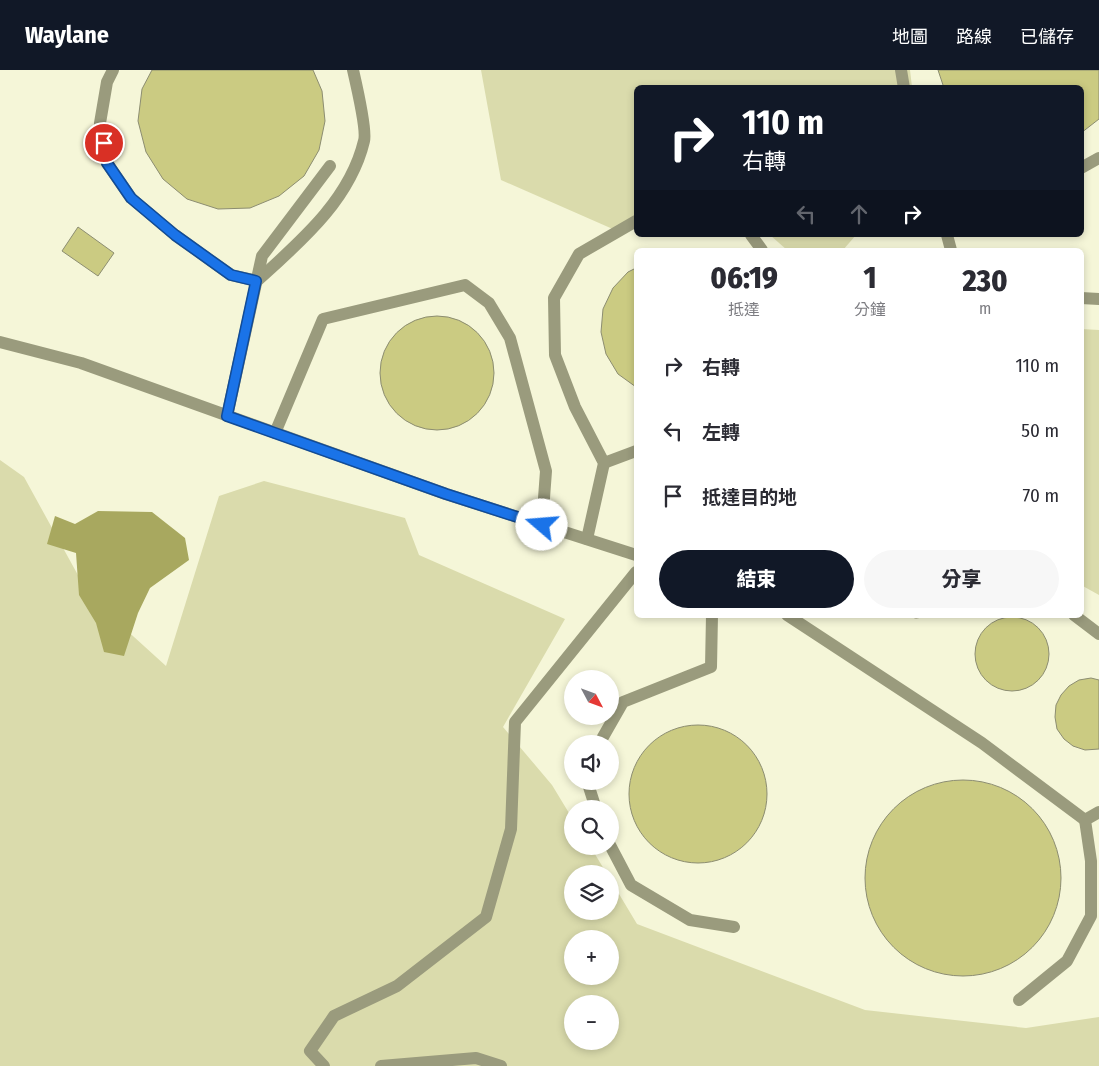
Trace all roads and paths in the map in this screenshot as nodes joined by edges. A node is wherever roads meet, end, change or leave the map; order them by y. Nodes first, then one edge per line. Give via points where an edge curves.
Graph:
1 (113, 70) edge
2 (353, 70) edge
3 (901, 70) edge
4 (904, 85) edge
5 (1099, 158) edge
6 (330, 166) dead end
7 (1084, 166) edge
8 (634, 222) edge
9 (752, 237) edge
10 (761, 248) edge
11 (256, 281) junction
12 (1084, 298) edge
13 (1099, 299) edge
14 (0, 342) edge
15 (227, 416) junction
16 (275, 433) junction
17 (634, 452) edge
18 (604, 463) junction
19 (542, 525) junction
20 (587, 539) junction
21 (634, 554) edge
22 (634, 574) edge
23 (712, 618) edge
24 (792, 618) edge
25 (1078, 618) edge
26 (1099, 634) edge
27 (604, 735) edge
28 (1099, 812) edge
29 (1084, 820) junction
30 (615, 855) edge
31 (734, 927) dead end
32 (1019, 1000) dead end
33 (324, 1066) edge
34 (382, 1066) edge
35 (501, 1066) edge

1 - 11 lane via 107,82 100,123 107,163 131,198 175,235 231,275
2 - 11 lane via 365,140 344,190 300,242
3 - 4 lane
5 - 7 lane
6 - 11 lane via 262,256
8 - 18 lane via 579,254 554,298 555,354 575,407
9 - 10 lane
11 - 15 lane
12 - 13 lane
14 - 15 lane via 81,363
15 - 16 lane
16 - 19 lane
16 - 19 lane via 323,319 465,286 489,303 510,338 546,471
17 - 18 lane
18 - 20 lane
19 - 20 lane
20 - 21 lane
22 - 33 lane via 515,722 511,829 486,917 397,986 334,1016 310,1051
23 - 27 lane via 711,667 622,702
24 - 29 lane via 982,744
25 - 26 lane
28 - 29 lane
29 - 32 lane via 1091,861 1091,916 1067,961
30 - 31 lane via 631,885 690,920
34 - 35 lane via 476,1058

